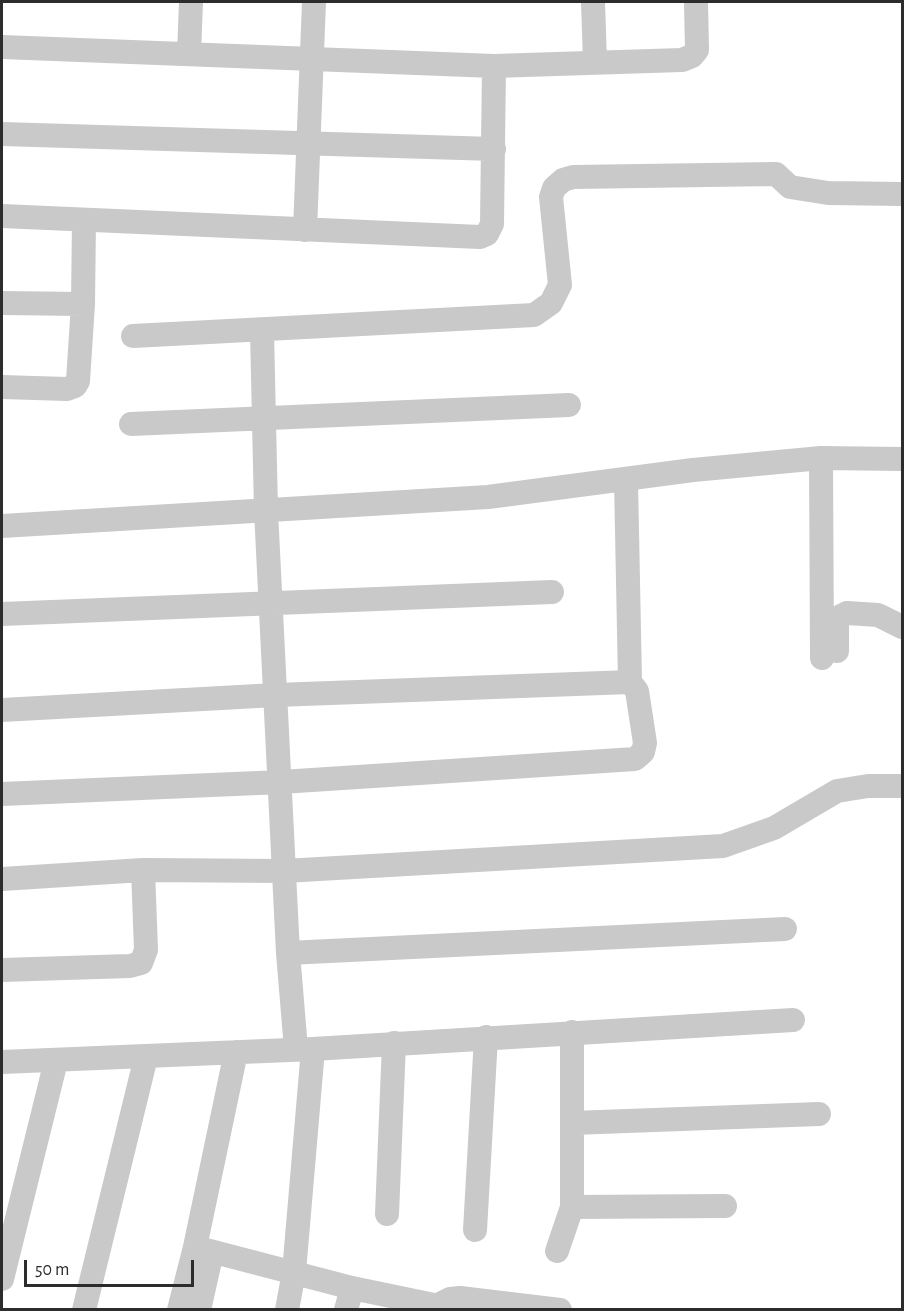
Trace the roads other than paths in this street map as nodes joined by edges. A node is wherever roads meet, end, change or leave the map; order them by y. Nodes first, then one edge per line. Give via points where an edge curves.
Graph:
1 (191, 2) edge
2 (314, 2) edge
3 (593, 2) edge
4 (696, 2) edge
5 (2, 46) edge
6 (189, 54) junction
7 (313, 59) junction
8 (595, 62) junction
9 (494, 66) junction
10 (2, 134) edge
11 (309, 145) junction
12 (494, 149) junction
13 (903, 194) edge
14 (2, 216) edge
15 (84, 220) junction
16 (305, 230) junction
17 (2, 303) edge
18 (83, 304) junction
19 (262, 331) junction
20 (133, 336) dead end
21 (2, 387) edge
22 (569, 405) dead end
23 (264, 420) junction
24 (131, 424) dead end
25 (821, 458) junction
26 (903, 459) edge
27 (626, 480) junction
28 (266, 512) junction
29 (2, 526) edge
30 (552, 592) dead end
31 (271, 604) junction
32 (2, 614) edge
33 (903, 627) edge
34 (630, 682) junction
35 (276, 695) junction
36 (2, 710) edge
37 (281, 782) junction
38 (903, 786) edge
39 (2, 794) edge
40 (143, 870) junction
41 (284, 871) junction
42 (2, 879) edge
43 (785, 929) dead end
44 (288, 953) junction
45 (2, 970) edge
46 (793, 1020) dead end
47 (572, 1032) junction
48 (486, 1037) junction
49 (394, 1043) junction
50 (304, 1049) junction
51 (236, 1052) junction
52 (146, 1057) junction
53 (56, 1061) junction
54 (2, 1062) edge
55 (819, 1114) dead end
56 (572, 1123) junction
57 (724, 1206) dead end
58 (572, 1207) junction
59 (387, 1214) dead end
60 (475, 1230) dead end
61 (203, 1249) junction
62 (557, 1251) dead end
63 (294, 1272) junction
64 (2, 1279) edge
65 (349, 1299) edge
66 (445, 1308) edge
67 (84, 1310) edge
68 (179, 1310) edge
69 (199, 1310) edge
70 (287, 1310) edge
71 (560, 1310) edge

1 - 6 street
2 - 7 street
3 - 8 street
4 - 8 street via 697,50 692,56 682,60
5 - 6 street
6 - 7 street
7 - 9 street
7 - 11 street
8 - 9 street
9 - 12 street
10 - 11 street
11 - 12 street
11 - 16 street
12 - 16 street via 492,224 487,234 473,237
13 - 19 street via 828,193 790,187 776,174 573,177 554,188 551,197 560,285 557,296 544,311 534,315
14 - 15 street
15 - 16 street
15 - 18 street
17 - 18 street
18 - 21 street via 79,377 75,386
19 - 20 street
19 - 23 street
22 - 23 street
23 - 24 street
23 - 28 street
25 - 26 street
25 - 27 street
25 - 33 street via 830,662 837,622 847,613 878,615
27 - 28 street via 488,497
27 - 34 street
28 - 29 street
28 - 31 street
30 - 31 street
31 - 32 street
31 - 35 street
34 - 35 street
34 - 37 street via 637,691 645,743 643,752 635,759
35 - 36 street
35 - 37 street
37 - 39 street
37 - 41 street
38 - 41 street via 837,791 783,824 723,846
40 - 41 street
40 - 42 street
40 - 45 street via 146,950 141,963
41 - 44 street
43 - 44 street
44 - 50 street
46 - 47 street
47 - 48 street
47 - 56 street
48 - 49 street
48 - 60 street
49 - 50 street
49 - 59 street
50 - 51 street
50 - 63 street
51 - 52 street
51 - 61 street
52 - 53 street
52 - 67 street
53 - 54 street
53 - 64 street
55 - 56 street
56 - 58 street
57 - 58 street
58 - 62 street
61 - 63 street
61 - 68 street
61 - 69 street
63 - 65 street
63 - 70 street
65 - 66 street
66 - 71 street via 444,1301 460,1298

